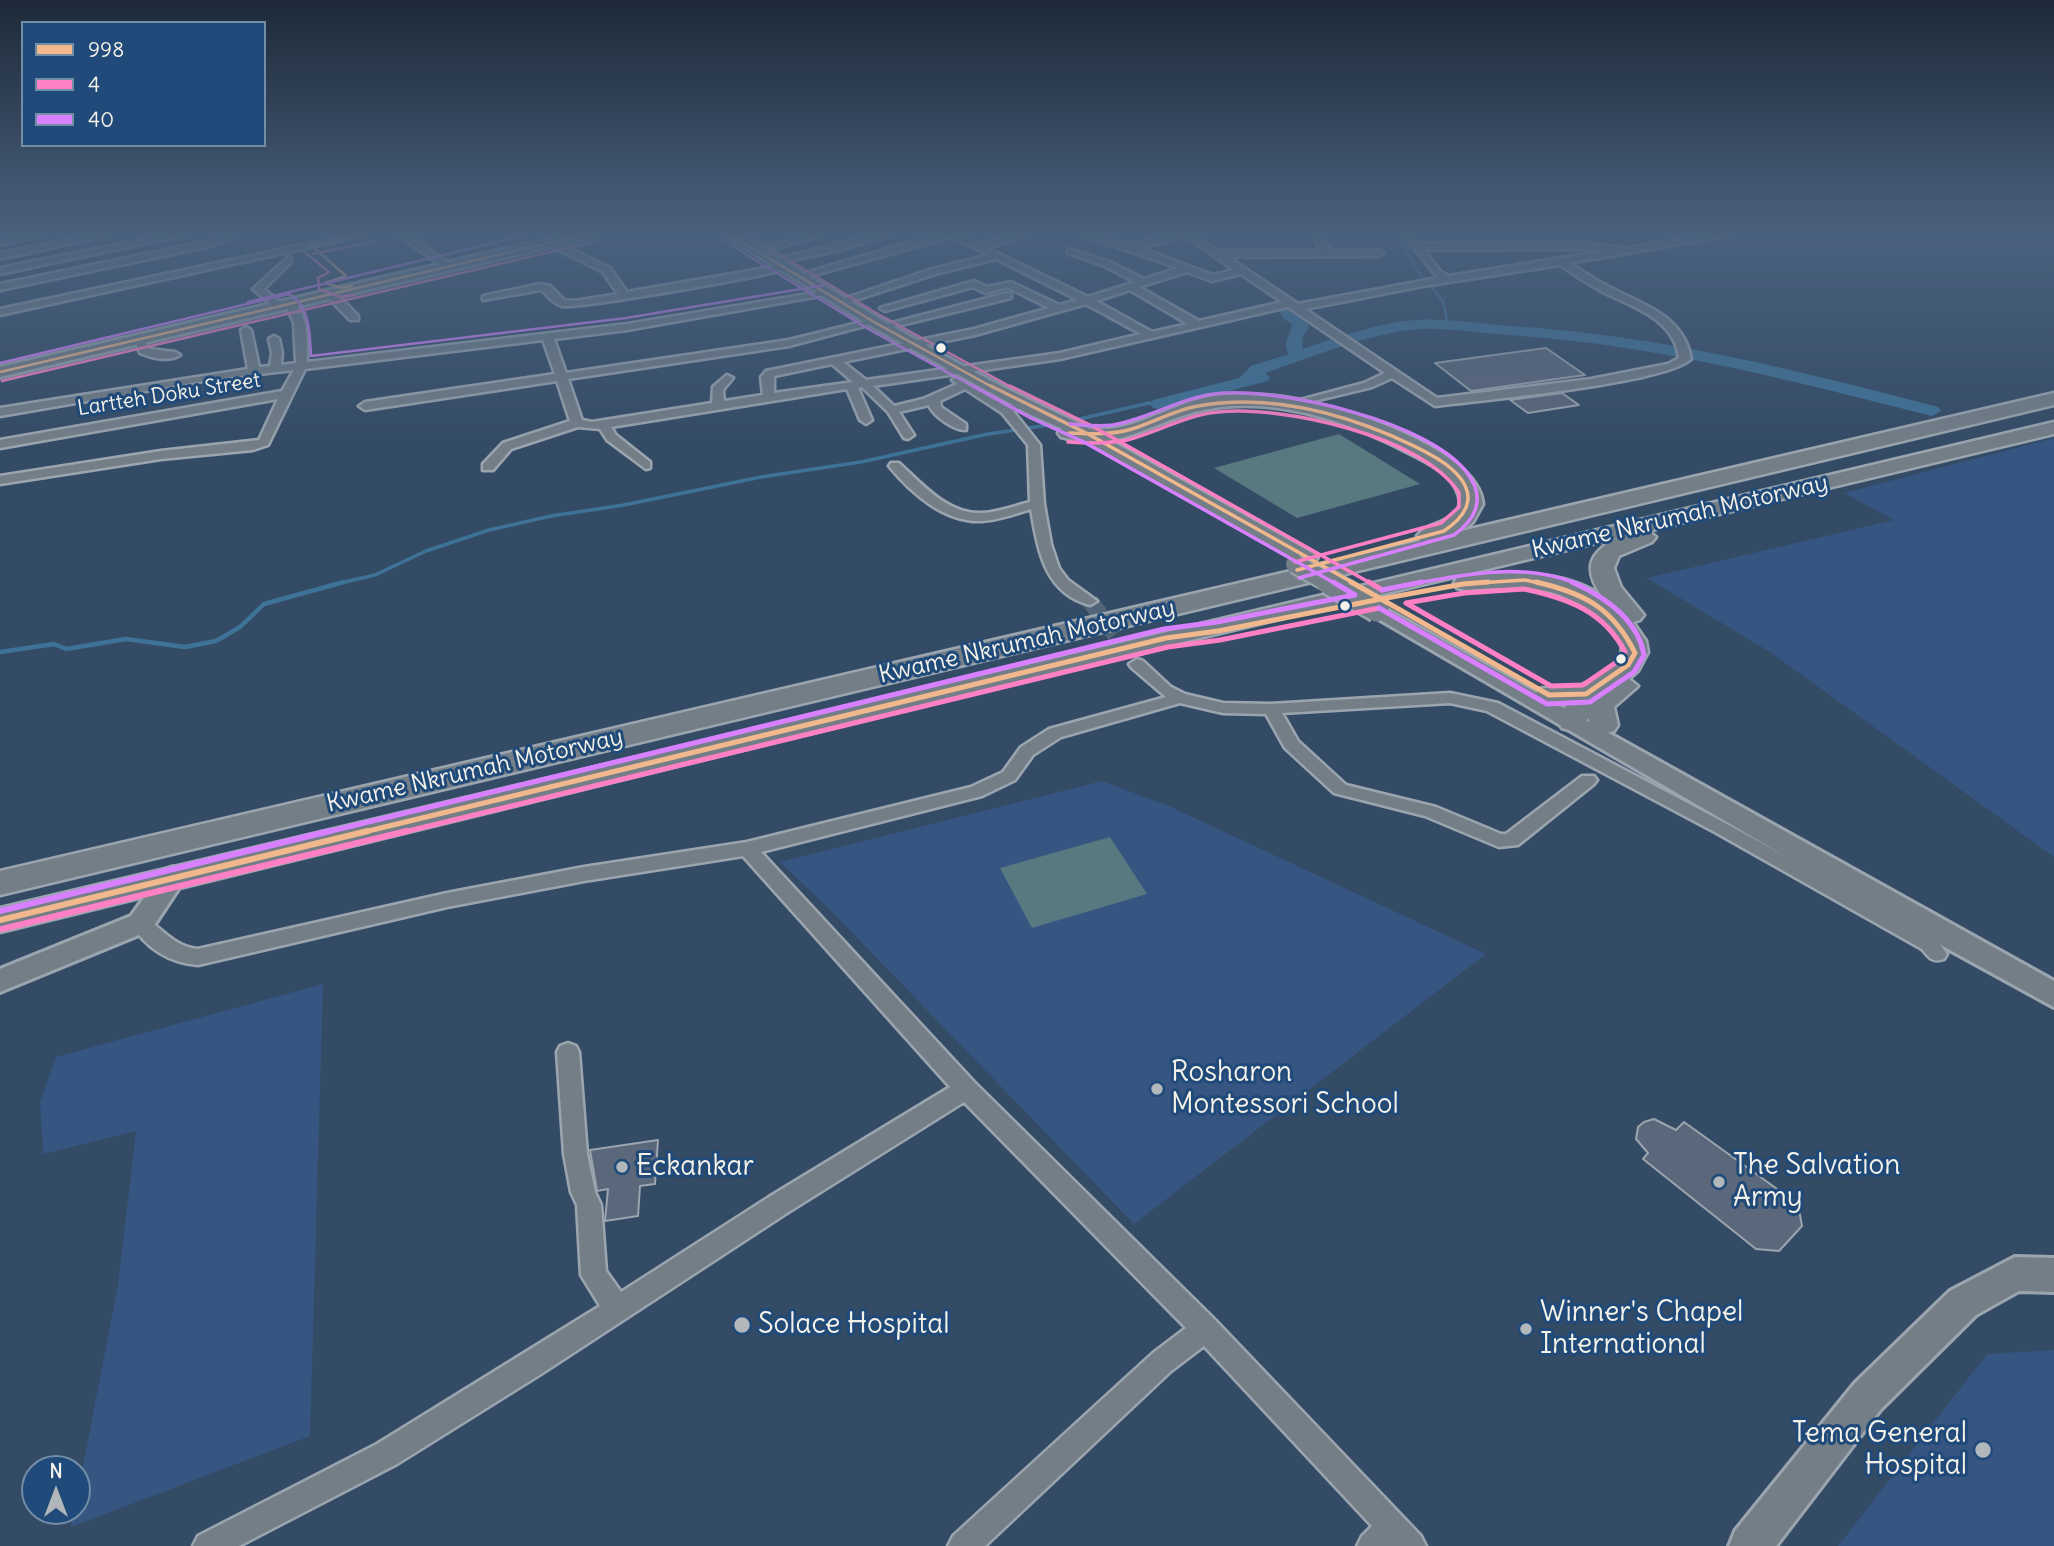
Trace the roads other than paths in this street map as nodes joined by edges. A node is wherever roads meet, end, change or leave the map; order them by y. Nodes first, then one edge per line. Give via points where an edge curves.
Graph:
1 (35, 304) edge
2 (278, 304) edge
3 (278, 304) edge
4 (284, 304) edge
5 (341, 304) edge
6 (789, 304) edge
7 (843, 304) edge
8 (899, 304) edge
9 (976, 304) edge
10 (997, 304) edge
11 (1050, 304) edge
12 (1074, 304) edge
13 (1094, 304) edge
14 (1162, 304) edge
15 (1300, 304) edge
16 (1635, 304) edge
17 (1295, 305) junction
18 (885, 308) dead end
19 (1059, 309) junction
20 (985, 310) junction
21 (0, 312) edge
22 (354, 318) dead end
23 (1161, 319) dead end
24 (879, 324) junction
25 (1196, 324) junction
26 (1001, 325) junction
27 (1177, 329) junction
28 (246, 330) dead end
29 (547, 335) junction
30 (1150, 335) junction
31 (139, 339) junction
32 (274, 339) dead end
33 (915, 343) junction
34 (175, 355) dead end
35 (834, 360) junction
36 (302, 366) junction
37 (275, 367) junction
38 (254, 370) junction
39 (0, 371) edge
40 (1391, 374) junction
41 (563, 376) junction
42 (965, 377) junction
43 (727, 378) dead end
44 (859, 384) junction
45 (209, 392) junction
46 (286, 394) junction
47 (769, 397) junction
48 (2054, 399) edge
49 (934, 400) junction
50 (1293, 405) junction
51 (365, 406) dead end
52 (719, 406) junction
53 (1029, 407) junction
54 (892, 410) junction
55 (1006, 410) junction
56 (0, 412) edge
57 (866, 420) dead end
58 (577, 423) junction
59 (604, 425) junction
60 (962, 427) dead end
61 (2054, 428) edge
62 (1078, 434) junction
63 (908, 435) dead end
64 (1121, 442) junction
65 (0, 444) edge
66 (1849, 447) junction
67 (646, 465) dead end
68 (895, 466) dead end
69 (488, 467) dead end
70 (1887, 468) junction
71 (0, 480) edge
72 (1037, 503) junction
73 (1717, 507) junction
74 (1301, 561) junction
75 (1090, 601) tunnel mouth
76 (1382, 606) junction
77 (1145, 615) junction
78 (1166, 638) junction
79 (1137, 664) tunnel mouth
80 (1549, 695) joint
81 (1180, 698) junction
82 (1271, 709) junction
83 (1579, 709) junction
84 (1604, 725) junction
85 (1588, 780) dead end
86 (747, 849) junction
87 (173, 877) junction
88 (0, 883) edge
89 (1891, 914) junction
90 (0, 920) edge
91 (141, 923) junction
92 (1937, 954) dead end
93 (2054, 979) edge
94 (0, 981) edge
95 (2054, 995) edge
96 (568, 1052) dead end
97 (966, 1089) junction
98 (2054, 1275) edge
99 (618, 1310) junction
100 (1206, 1329) junction
101 (1391, 1539) edge
102 (208, 1546) edge
103 (963, 1546) edge
104 (1750, 1546) edge

1 - 21 street
2 - 31 main road
3 - 39 main road
4 - 36 street via 302,328
5 - 22 street
6 - 29 street
7 - 24 main road
8 - 18 street
9 - 20 street
10 - 20 street
11 - 19 street
12 - 19 street
13 - 30 street
14 - 25 street
15 - 17 street
16 - 40 street via 1674,330 1682,339 1685,359 1647,372 1448,403 1429,400
17 - 25 street
17 - 40 street
19 - 26 street
20 - 24 street
20 - 26 street
23 - 27 street
24 - 33 main road
24 - 41 street via 789,343
25 - 27 street
26 - 33 street
27 - 30 street
28 - 38 street
29 - 36 street
29 - 41 street
30 - 42 street
31 - 34 street via 144,351
31 - 39 main road
32 - 37 street
33 - 35 street
33 - 42 main road
35 - 44 street
35 - 47 street via 770,373 766,377
36 - 37 street
36 - 46 street, Lartteh Doku Street
37 - 38 street
38 - 45 street
40 - 50 street via 1368,386
41 - 51 street
41 - 58 street
42 - 44 street via 947,372
42 - 49 street
42 - 53 main road
42 - 55 street
43 - 52 street via 716,394
44 - 47 street
44 - 54 street
44 - 57 street
45 - 46 street, Lartteh Doku Street
45 - 56 street
45 - 65 street, Lartteh Doku Street
46 - 71 street via 264,442 253,446
47 - 52 street
48 - 66 highway, Kwame Nkrumah Motorway
49 - 54 street
49 - 60 street via 935,408
50 - 64 highway via 1243,401 1195,406
50 - 77 highway via 1337,414 1436,458 1463,480 1471,496 1468,513 1429,536 1194,597
52 - 59 street
53 - 55 street
53 - 62 main road
54 - 63 street
55 - 72 street via 1034,445
58 - 59 street
58 - 69 street via 507,446
59 - 67 street via 611,437
61 - 70 highway, Kwame Nkrumah Motorway
62 - 64 highway
62 - 74 main road
64 - 74 main road
66 - 70 highway
66 - 77 highway, Kwame Nkrumah Motorway
68 - 72 street via 962,515 983,517
70 - 73 highway, Kwame Nkrumah Motorway
72 - 75 street via 1052,569 1063,583
73 - 78 highway, Kwame Nkrumah Motorway
73 - 84 highway via 1689,523 1623,543 1602,561 1606,587 1642,628 1652,650 1637,677 1600,704
74 - 76 main road, bridge
76 - 80 main road
76 - 83 main road
77 - 88 highway, Kwame Nkrumah Motorway
78 - 83 highway via 1463,584 1525,580 1584,596 1611,614 1631,638 1635,653 1628,665
78 - 87 highway, Kwame Nkrumah Motorway
79 - 81 street
80 - 83 highway
81 - 82 street via 1223,708
81 - 86 street via 1055,733 1027,751 1009,776 976,792
82 - 85 street via 1291,744 1340,789 1430,811 1499,841 1511,840
82 - 89 street via 1450,698 1478,702
83 - 84 main road
83 - 89 main road
84 - 93 main road
86 - 91 street via 447,900 198,957 183,957 164,948
86 - 97 street
87 - 90 highway, Kwame Nkrumah Motorway
87 - 91 main road
89 - 92 street
89 - 95 main road
91 - 94 main road
96 - 99 street via 594,1275
97 - 99 street
97 - 100 street
98 - 104 main road via 2015,1274 1963,1303 1868,1396
99 - 102 street via 387,1454
100 - 101 street
100 - 103 street via 1162,1362

